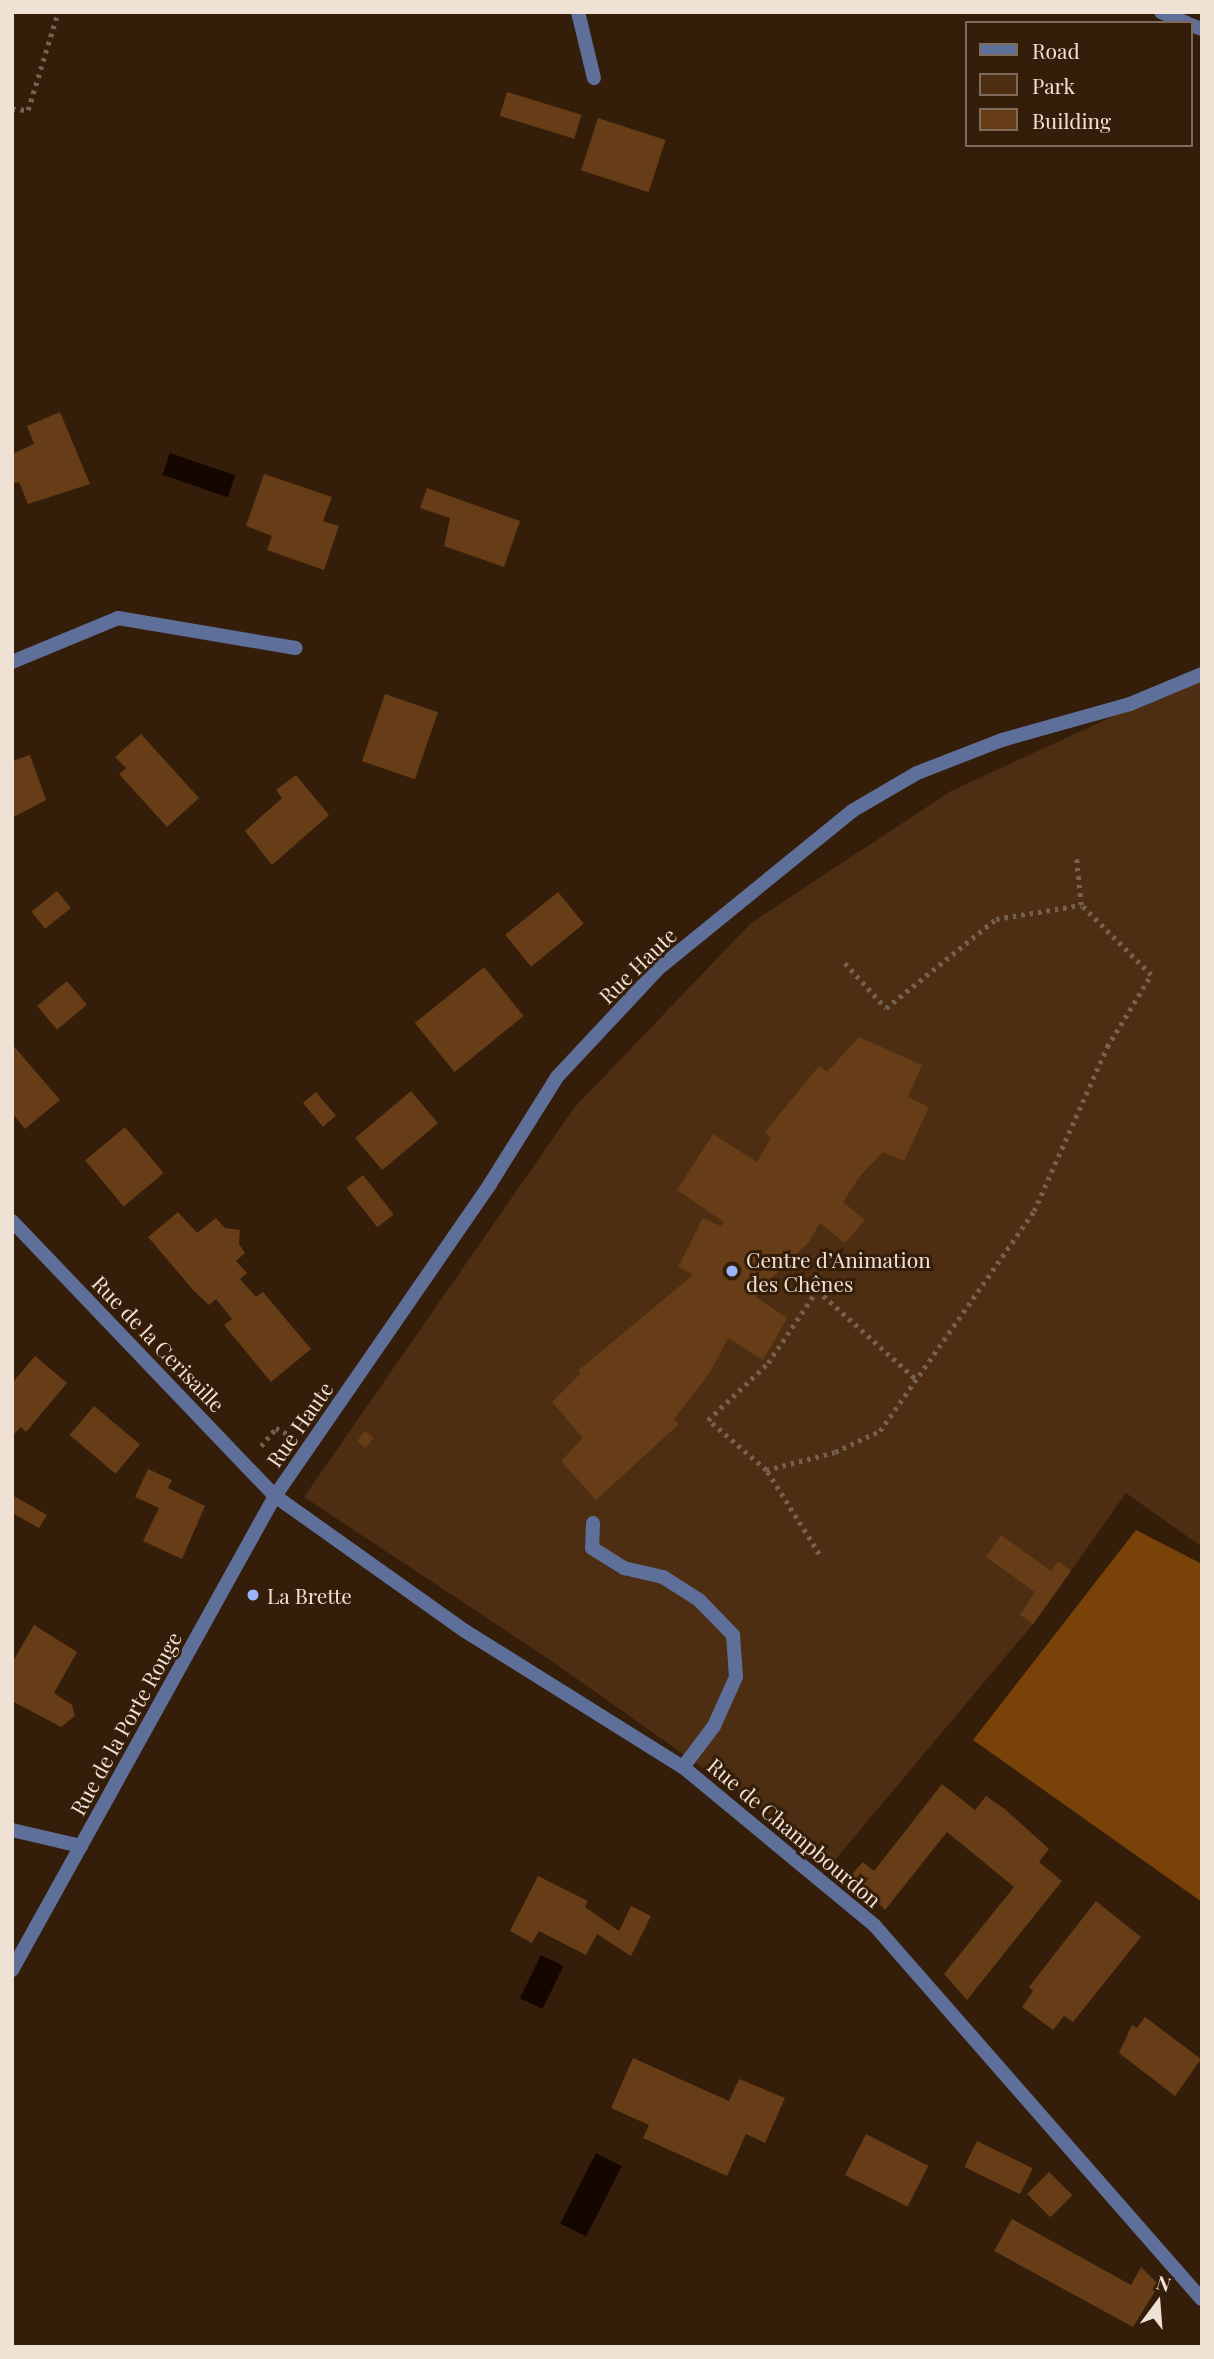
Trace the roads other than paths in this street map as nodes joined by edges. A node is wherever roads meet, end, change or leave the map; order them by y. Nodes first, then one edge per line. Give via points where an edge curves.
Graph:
1 (578, 12) edge
2 (1161, 12) edge
3 (1182, 21) edge
4 (594, 78) dead end
5 (295, 648) dead end
6 (12, 662) edge
7 (1202, 674) edge
8 (12, 1221) edge
9 (275, 1496) junction
10 (593, 1523) dead end
11 (683, 1767) junction
12 (12, 1830) edge
13 (81, 1846) junction
14 (12, 1970) edge
15 (1202, 2300) edge

1 - 4 street
2 - 3 street
5 - 6 street via 118,618
7 - 9 street, Rue Haute via 1130,704 1002,740 917,773 852,811 659,968 556,1077 490,1184
8 - 9 street, Rue de la Cerisaille
9 - 11 street, Rue de Champbourdon via 465,1631
9 - 13 street, Rue de la Porte Rouge
10 - 11 street via 592,1548 624,1568 663,1577 699,1600 733,1635 736,1677 714,1726
11 - 15 street, Rue de Champbourdon via 875,1926
12 - 13 street
13 - 14 street, Rue de la Porte Rouge

